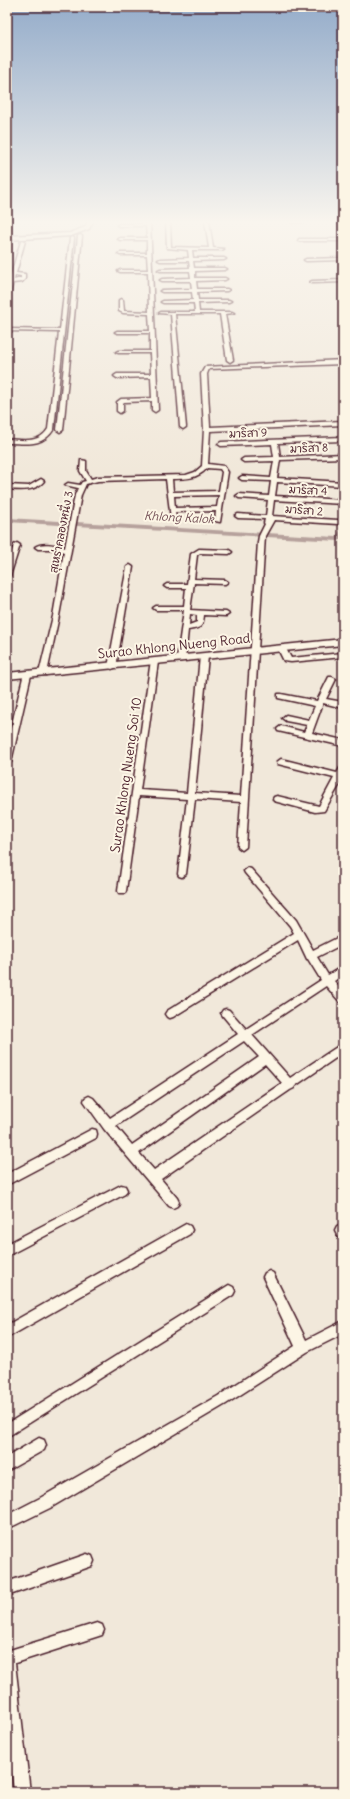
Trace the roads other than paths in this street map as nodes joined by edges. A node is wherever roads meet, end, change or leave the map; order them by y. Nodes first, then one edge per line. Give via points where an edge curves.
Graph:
1 (64, 305) edge
2 (73, 305) edge
3 (121, 305) edge
4 (151, 305) edge
5 (196, 305) edge
6 (151, 313) junction
7 (197, 313) junction
8 (222, 313) junction
9 (232, 313) dead end
10 (161, 314) dead end
11 (173, 314) junction
12 (71, 328) junction
13 (7, 330) edge
14 (61, 331) junction
15 (117, 332) dead end
16 (152, 332) junction
17 (70, 334) junction
18 (118, 352) dead end
19 (153, 352) junction
20 (230, 360) dead end
21 (343, 362) edge
22 (154, 375) junction
23 (116, 376) dead end
24 (155, 399) junction
25 (155, 410) dead end
26 (120, 411) dead end
27 (343, 423) edge
28 (183, 427) dead end
29 (207, 429) junction
30 (60, 430) dead end
31 (343, 439) edge
32 (7, 441) edge
33 (275, 442) junction
34 (221, 444) dead end
35 (343, 456) edge
36 (277, 459) junction
37 (244, 460) dead end
38 (83, 461) dead end
39 (205, 466) junction
40 (169, 478) junction
41 (242, 478) dead end
42 (274, 479) junction
43 (41, 480) dead end
44 (89, 481) junction
45 (343, 484) edge
46 (68, 485) dead end
47 (82, 487) junction
48 (7, 488) edge
49 (222, 493) junction
50 (171, 494) junction
51 (239, 496) dead end
52 (272, 498) junction
53 (343, 502) edge
54 (220, 509) junction
55 (172, 510) junction
56 (238, 516) dead end
57 (173, 518) dead end
58 (269, 518) junction
59 (218, 521) dead end
60 (338, 522) dead end
61 (17, 545) dead end
62 (38, 547) dead end
63 (68, 551) junction
64 (228, 552) dead end
65 (130, 567) dead end
66 (7, 576) edge
67 (225, 582) dead end
68 (191, 583) junction
69 (167, 586) dead end
70 (156, 608) dead end
71 (187, 610) junction
72 (201, 612) junction
73 (226, 614) dead end
74 (185, 628) junction
75 (343, 642) edge
76 (282, 649) junction
77 (255, 652) junction
78 (343, 655) edge
79 (204, 656) junction
80 (181, 659) junction
81 (154, 662) junction
82 (112, 666) junction
83 (43, 673) junction
84 (27, 675) junction
85 (7, 676) edge
86 (332, 679) dead end
87 (281, 696) dead end
88 (320, 702) junction
89 (343, 705) edge
90 (286, 718) dead end
91 (311, 723) junction
92 (281, 729) dead end
93 (307, 735) junction
94 (343, 743) edge
95 (7, 762) edge
96 (280, 762) dead end
97 (341, 773) edge
98 (136, 793) junction
99 (191, 796) junction
100 (245, 799) junction
101 (277, 799) dead end
102 (242, 847) dead end
103 (248, 871) dead end
104 (182, 874) dead end
105 (122, 891) dead end
106 (299, 934) junction
107 (343, 939) edge
108 (310, 956) junction
109 (343, 970) edge
110 (326, 980) junction
111 (343, 999) edge
112 (226, 1013) dead end
113 (170, 1014) dead end
114 (245, 1034) junction
115 (343, 1047) edge
116 (266, 1058) junction
117 (290, 1084) junction
118 (88, 1101) dead end
119 (108, 1125) junction
120 (92, 1134) dead end
121 (131, 1152) junction
122 (152, 1178) junction
123 (7, 1180) edge
124 (121, 1190) dead end
125 (173, 1202) dead end
126 (186, 1230) dead end
127 (7, 1250) edge
128 (269, 1277) dead end
129 (229, 1291) dead end
130 (343, 1327) edge
131 (7, 1332) edge
132 (302, 1348) junction
133 (7, 1430) edge
134 (39, 1445) dead end
135 (7, 1464) edge
136 (7, 1522) edge
137 (87, 1561) dead end
138 (7, 1589) edge
139 (97, 1630) dead end
140 (7, 1657) edge
141 (22, 1792) edge

1 - 14 street
2 - 12 street
3 - 6 street via 123,312
4 - 6 street
5 - 7 street
6 - 16 street
7 - 8 street
7 - 11 street
8 - 9 street
8 - 20 street
10 - 11 street
11 - 28 street
12 - 14 street
12 - 17 street
13 - 14 street
14 - 17 street
14 - 32 street via 52,429 49,435 40,441
15 - 16 street
16 - 19 street
17 - 30 street
18 - 19 street
19 - 22 street
21 - 29 street via 207,368 204,374
22 - 23 street
22 - 24 street
24 - 25 street
24 - 26 street via 123,400 120,402
27 - 29 street
29 - 39 street
31 - 33 street, มาริสา 9
33 - 34 street, มาริสา 9
33 - 36 street
35 - 36 street, มาริสา 8
36 - 37 street, มาริสา 8
36 - 42 street
38 - 44 street via 83,471
39 - 40 street, สุเหร่าคลองหนึ่ง 3 via 193,476
39 - 49 street via 218,466 224,469
40 - 44 street, สุเหร่าคลองหนึ่ง 3
40 - 50 street
41 - 42 street
42 - 45 street
42 - 52 street
43 - 48 street via 32,488
44 - 47 street, สุเหร่าคลองหนึ่ง 3
46 - 47 street
47 - 63 street, สุเหร่าคลองหนึ่ง 3 via 72,521
49 - 50 street
49 - 54 street
50 - 55 street
51 - 52 street, มาริสา 4
52 - 53 street, มาริสา 4
52 - 58 street
54 - 55 street
54 - 59 street
55 - 57 street
56 - 58 street, มาริสา 2
58 - 60 street, มาริสา 2
58 - 77 street via 271,520 262,536
61 - 66 street
62 - 63 street via 56,547
63 - 83 street, สุเหร่าคลองหนึ่ง 3
64 - 68 street via 196,552
65 - 82 street
67 - 68 street
68 - 69 street
68 - 71 street
70 - 71 street
71 - 72 street
71 - 74 street
72 - 73 street
72 - 74 street via 200,623
74 - 80 street
75 - 76 main road, Surao Khlong Nueng Road
76 - 77 main road, Surao Khlong Nueng Road
76 - 78 street via 291,660
77 - 79 main road, Surao Khlong Nueng Road
77 - 100 street
79 - 80 main road, Surao Khlong Nueng Road
79 - 99 street
80 - 81 main road, Surao Khlong Nueng Road
81 - 82 main road, Surao Khlong Nueng Road
81 - 98 street, Surao Khlong Nueng Soi 10
82 - 83 main road, Surao Khlong Nueng Road
83 - 84 main road, Surao Khlong Nueng Road
84 - 85 main road, Surao Khlong Nueng Road
84 - 95 street
86 - 88 street
87 - 88 street
88 - 89 street
88 - 91 street
90 - 91 street
91 - 93 street
92 - 93 street
93 - 94 street
96 - 97 street
97 - 101 street via 321,809
98 - 99 street
98 - 105 street, Surao Khlong Nueng Soi 10
99 - 100 street
99 - 104 street
100 - 102 street
103 - 106 street via 293,922
106 - 108 street
106 - 113 street
107 - 108 street
108 - 110 street
109 - 110 street
110 - 111 street
110 - 114 street
112 - 114 street
114 - 116 street
114 - 119 street
115 - 117 street
116 - 117 street
116 - 121 street
117 - 122 street
118 - 119 street
119 - 121 street
120 - 123 street
121 - 122 street
122 - 125 street
124 - 127 street
126 - 131 street
128 - 132 street
129 - 133 street
130 - 132 street
132 - 136 street via 222,1400 45,1503
134 - 135 street
137 - 138 street
139 - 140 street
140 - 141 street

